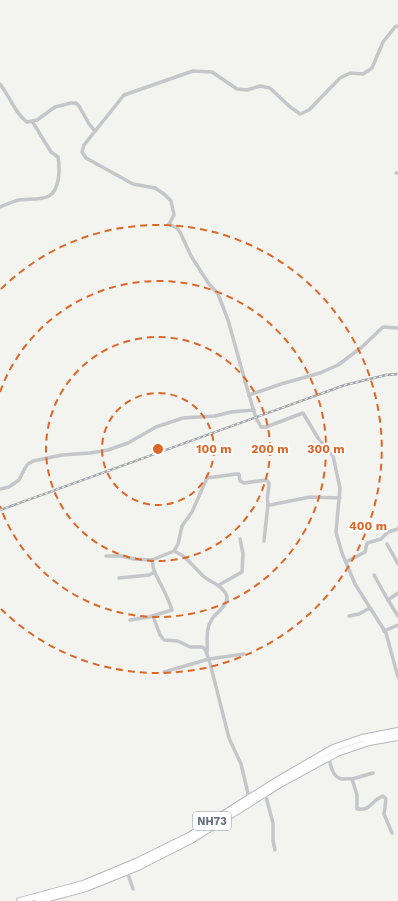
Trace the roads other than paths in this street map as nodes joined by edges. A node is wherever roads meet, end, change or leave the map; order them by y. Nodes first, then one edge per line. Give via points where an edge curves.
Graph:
1 (398, 26) edge
2 (0, 84) edge
3 (32, 122) junction
4 (95, 131) junction
5 (0, 207) edge
6 (398, 328) edge
7 (249, 395) junction
8 (254, 410) junction
9 (0, 489) edge
10 (340, 498) junction
11 (268, 504) junction
12 (398, 530) edge
13 (240, 539) dead end
14 (264, 541) dead end
15 (387, 544) dead end
16 (174, 551) junction
17 (106, 556) dead end
18 (152, 560) junction
19 (346, 562) junction
20 (398, 564) edge
21 (155, 572) junction
22 (374, 575) dead end
23 (119, 578) dead end
24 (219, 585) junction
25 (398, 593) edge
26 (388, 600) junction
27 (370, 608) junction
28 (153, 616) junction
29 (349, 616) dead end
30 (398, 616) edge
31 (130, 620) dead end
32 (398, 625) edge
33 (384, 631) junction
34 (244, 654) dead end
35 (208, 657) junction
36 (164, 672) dead end
37 (398, 676) edge
38 (398, 731) edge
39 (398, 737) edge
40 (329, 758) junction
41 (373, 773) dead end
42 (352, 779) junction
43 (265, 793) junction
44 (249, 798) junction
45 (392, 833) dead end
46 (275, 850) dead end
47 (127, 871) junction
48 (133, 889) dead end
49 (20, 901) edge
50 (38, 901) edge

1 - 4 street via 383,42 372,68 363,74 350,73 340,78 309,110 300,114 270,88 260,86 247,90 237,89 212,72 193,71 124,95
2 - 3 street via 19,115 27,122
3 - 4 street via 55,107 76,103
3 - 5 street via 51,152 58,157 59,177 54,192 48,196 16,201
4 - 7 street via 82,149 82,154 86,158 133,184 155,188 170,201 174,215 169,224 180,232 191,256 218,294
6 - 7 street via 383,328 362,347 326,371
7 - 8 street
8 - 9 street via 183,418 156,427 128,443 108,450 33,461 25,468 19,480 9,487
8 - 10 street via 258,423 263,428 303,413 318,438 333,456
10 - 11 street via 310,497
10 - 19 street via 336,532
11 - 14 street
11 - 16 street via 269,483 266,480 243,483 239,474 208,478 192,512 182,526
12 - 19 street via 388,532 381,539 367,543 365,552
13 - 24 street via 243,554 242,572
15 - 20 street
16 - 18 street
16 - 24 street via 182,554 204,576
17 - 18 street
18 - 21 street
19 - 27 street via 355,584
21 - 23 street
21 - 28 street via 172,610
22 - 26 street
24 - 35 street via 227,599 208,625
25 - 26 street
26 - 30 street
27 - 29 street
27 - 33 street
28 - 31 street
28 - 35 street via 164,640 178,641 190,647 202,647
32 - 33 street
33 - 37 street
34 - 35 street
35 - 36 street
35 - 44 street via 229,738 241,764
38 - 44 highway, NH73 via 362,738 333,748
39 - 40 highway, NH73 via 369,742
40 - 42 street via 337,777
40 - 43 highway, NH73
41 - 42 street
42 - 45 street via 357,795 357,809 371,807 383,796 386,799 384,814
43 - 46 street via 273,823
43 - 47 highway, NH73 via 191,840
44 - 49 highway, NH73 via 189,836 136,862 83,884
47 - 48 street
47 - 50 highway, NH73 via 86,888

